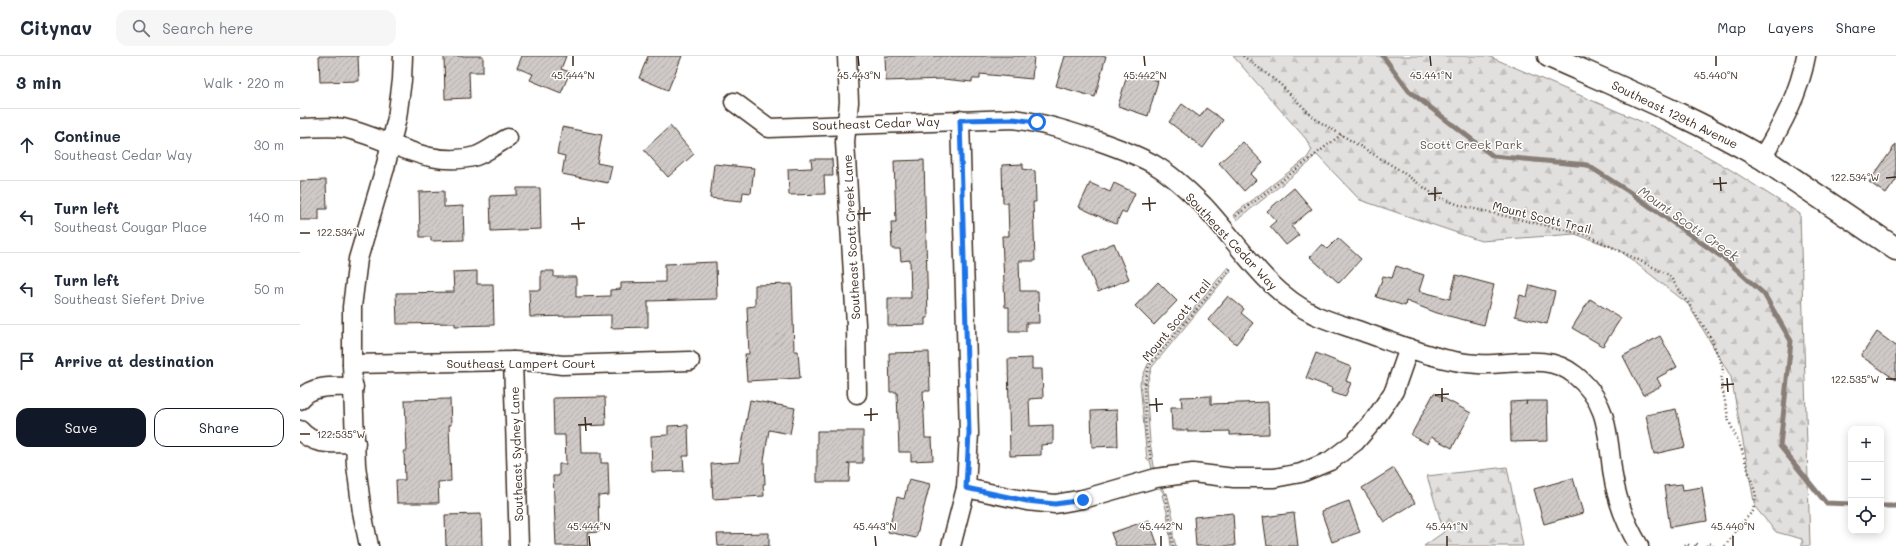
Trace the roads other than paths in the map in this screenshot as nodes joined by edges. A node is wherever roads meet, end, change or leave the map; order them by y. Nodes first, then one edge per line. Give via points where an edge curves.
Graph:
1 (403, 56) edge
2 (847, 56) edge
3 (1549, 56) edge
4 (1806, 56) edge
5 (734, 102) dead end
6 (960, 120) junction
7 (847, 124) junction
8 (300, 128) edge
9 (508, 138) dead end
10 (390, 143) junction
11 (1762, 158) junction
12 (1896, 248) edge
13 (1409, 348) junction
14 (513, 361) junction
15 (690, 362) dead end
16 (352, 364) junction
17 (354, 387) junction
18 (857, 394) dead end
19 (300, 400) edge
20 (300, 430) edge
21 (356, 443) junction
22 (966, 488) junction
23 (369, 546) edge
24 (519, 546) edge
25 (951, 546) edge
26 (1639, 546) edge

1 - 10 street via 401,92
2 - 7 street, Southeast Scott Creek Lane
3 - 11 main road, Southeast 129th Avenue via 1702,125
4 - 11 street via 1800,82 1788,113
5 - 7 street, Southeast Cedar Way via 769,128
6 - 7 street, Southeast Cedar Way
6 - 13 street, Southeast Cedar Way via 1013,119 1037,122 1134,154 1157,166 1203,205 1271,285 1293,302 1315,315
6 - 22 street via 969,433
7 - 18 street, Southeast Scott Creek Lane via 846,174 856,324
8 - 10 street via 343,128
9 - 10 street via 477,156 460,159 416,154
10 - 16 street via 358,259 352,307
11 - 12 main road, Southeast 129th Avenue
13 - 22 street via 1394,391 1375,419 1355,442 1330,461 1301,473 1274,478 1194,473 1156,478 1083,500 1055,504 1027,501
13 - 26 street, Southeast Cedar Way via 1454,361 1478,364 1555,364 1573,373 1588,387 1607,424 1613,478 1620,503
14 - 15 street, Southeast Lampert Court via 562,365
14 - 16 street, Southeast Lampert Court
14 - 24 street, Southeast Sydney Lane
16 - 17 street
17 - 19 street via 322,388 309,392
17 - 21 street
20 - 21 street via 313,441 324,444
21 - 23 street via 358,487
22 - 25 street

